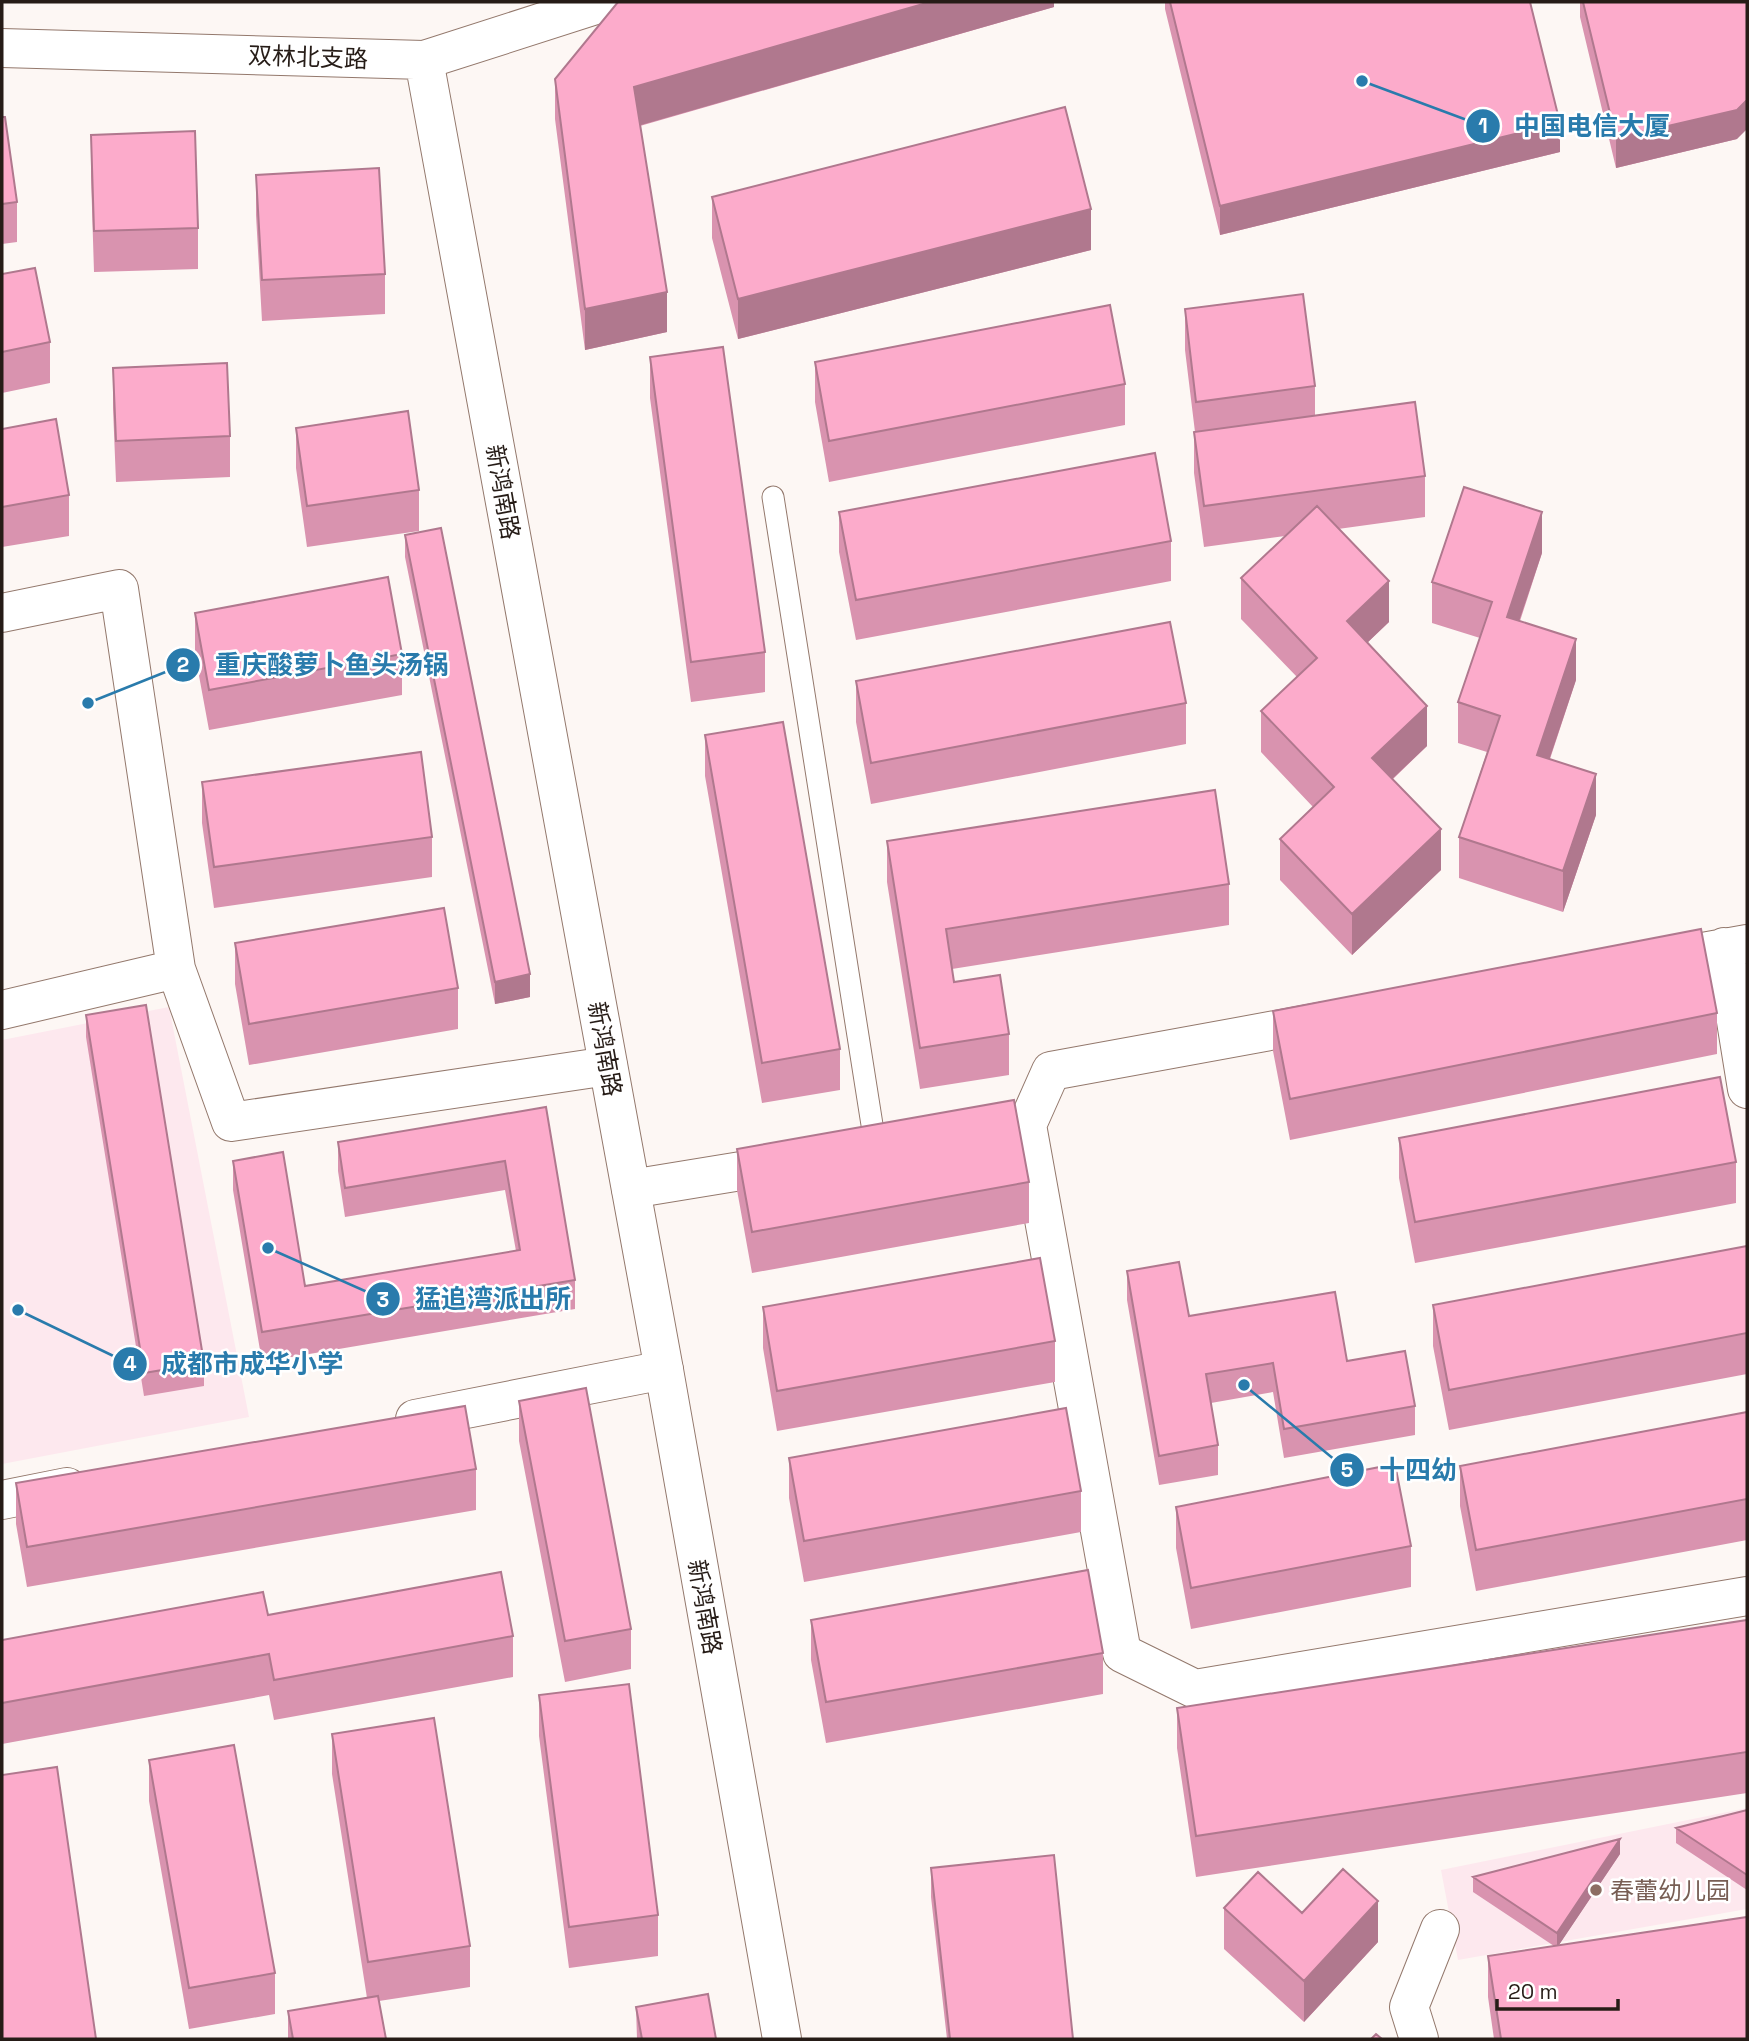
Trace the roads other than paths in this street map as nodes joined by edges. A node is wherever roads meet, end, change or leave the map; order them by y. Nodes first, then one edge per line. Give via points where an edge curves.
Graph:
1 (605, 2) edge
2 (2, 48) edge
3 (424, 60) junction
4 (773, 497) dead end
5 (2, 613) edge
6 (1736, 946) edge
7 (1614, 968) edge
8 (176, 969) junction
9 (2, 1010) edge
10 (1353, 1016) edge
11 (608, 1066) junction
12 (1747, 1089) edge
13 (1027, 1125) junction
14 (972, 1134) edge
15 (862, 1152) joint
16 (631, 1189) junction
17 (664, 1370) junction
18 (380, 1426) edge
19 (96, 1481) edge
20 (2, 1500) edge
21 (1747, 1596) edge
22 (1440, 1929) dead end
23 (782, 2039) edge
24 (1419, 2039) edge

1 - 3 street, 双林北支路
2 - 3 street, 双林北支路
3 - 11 street, 新鸿南路
4 - 15 lane
5 - 8 street via 118,589
6 - 7 street
6 - 12 street
8 - 9 street
8 - 11 street via 232,1122
10 - 13 street via 1051,1071
11 - 16 street, 新鸿南路
13 - 14 street
13 - 21 street via 1122,1653 1195,1689
15 - 16 street
16 - 17 street, 新鸿南路
17 - 18 street
17 - 23 street, 新鸿南路
19 - 20 street
22 - 24 street via 1409,2007

